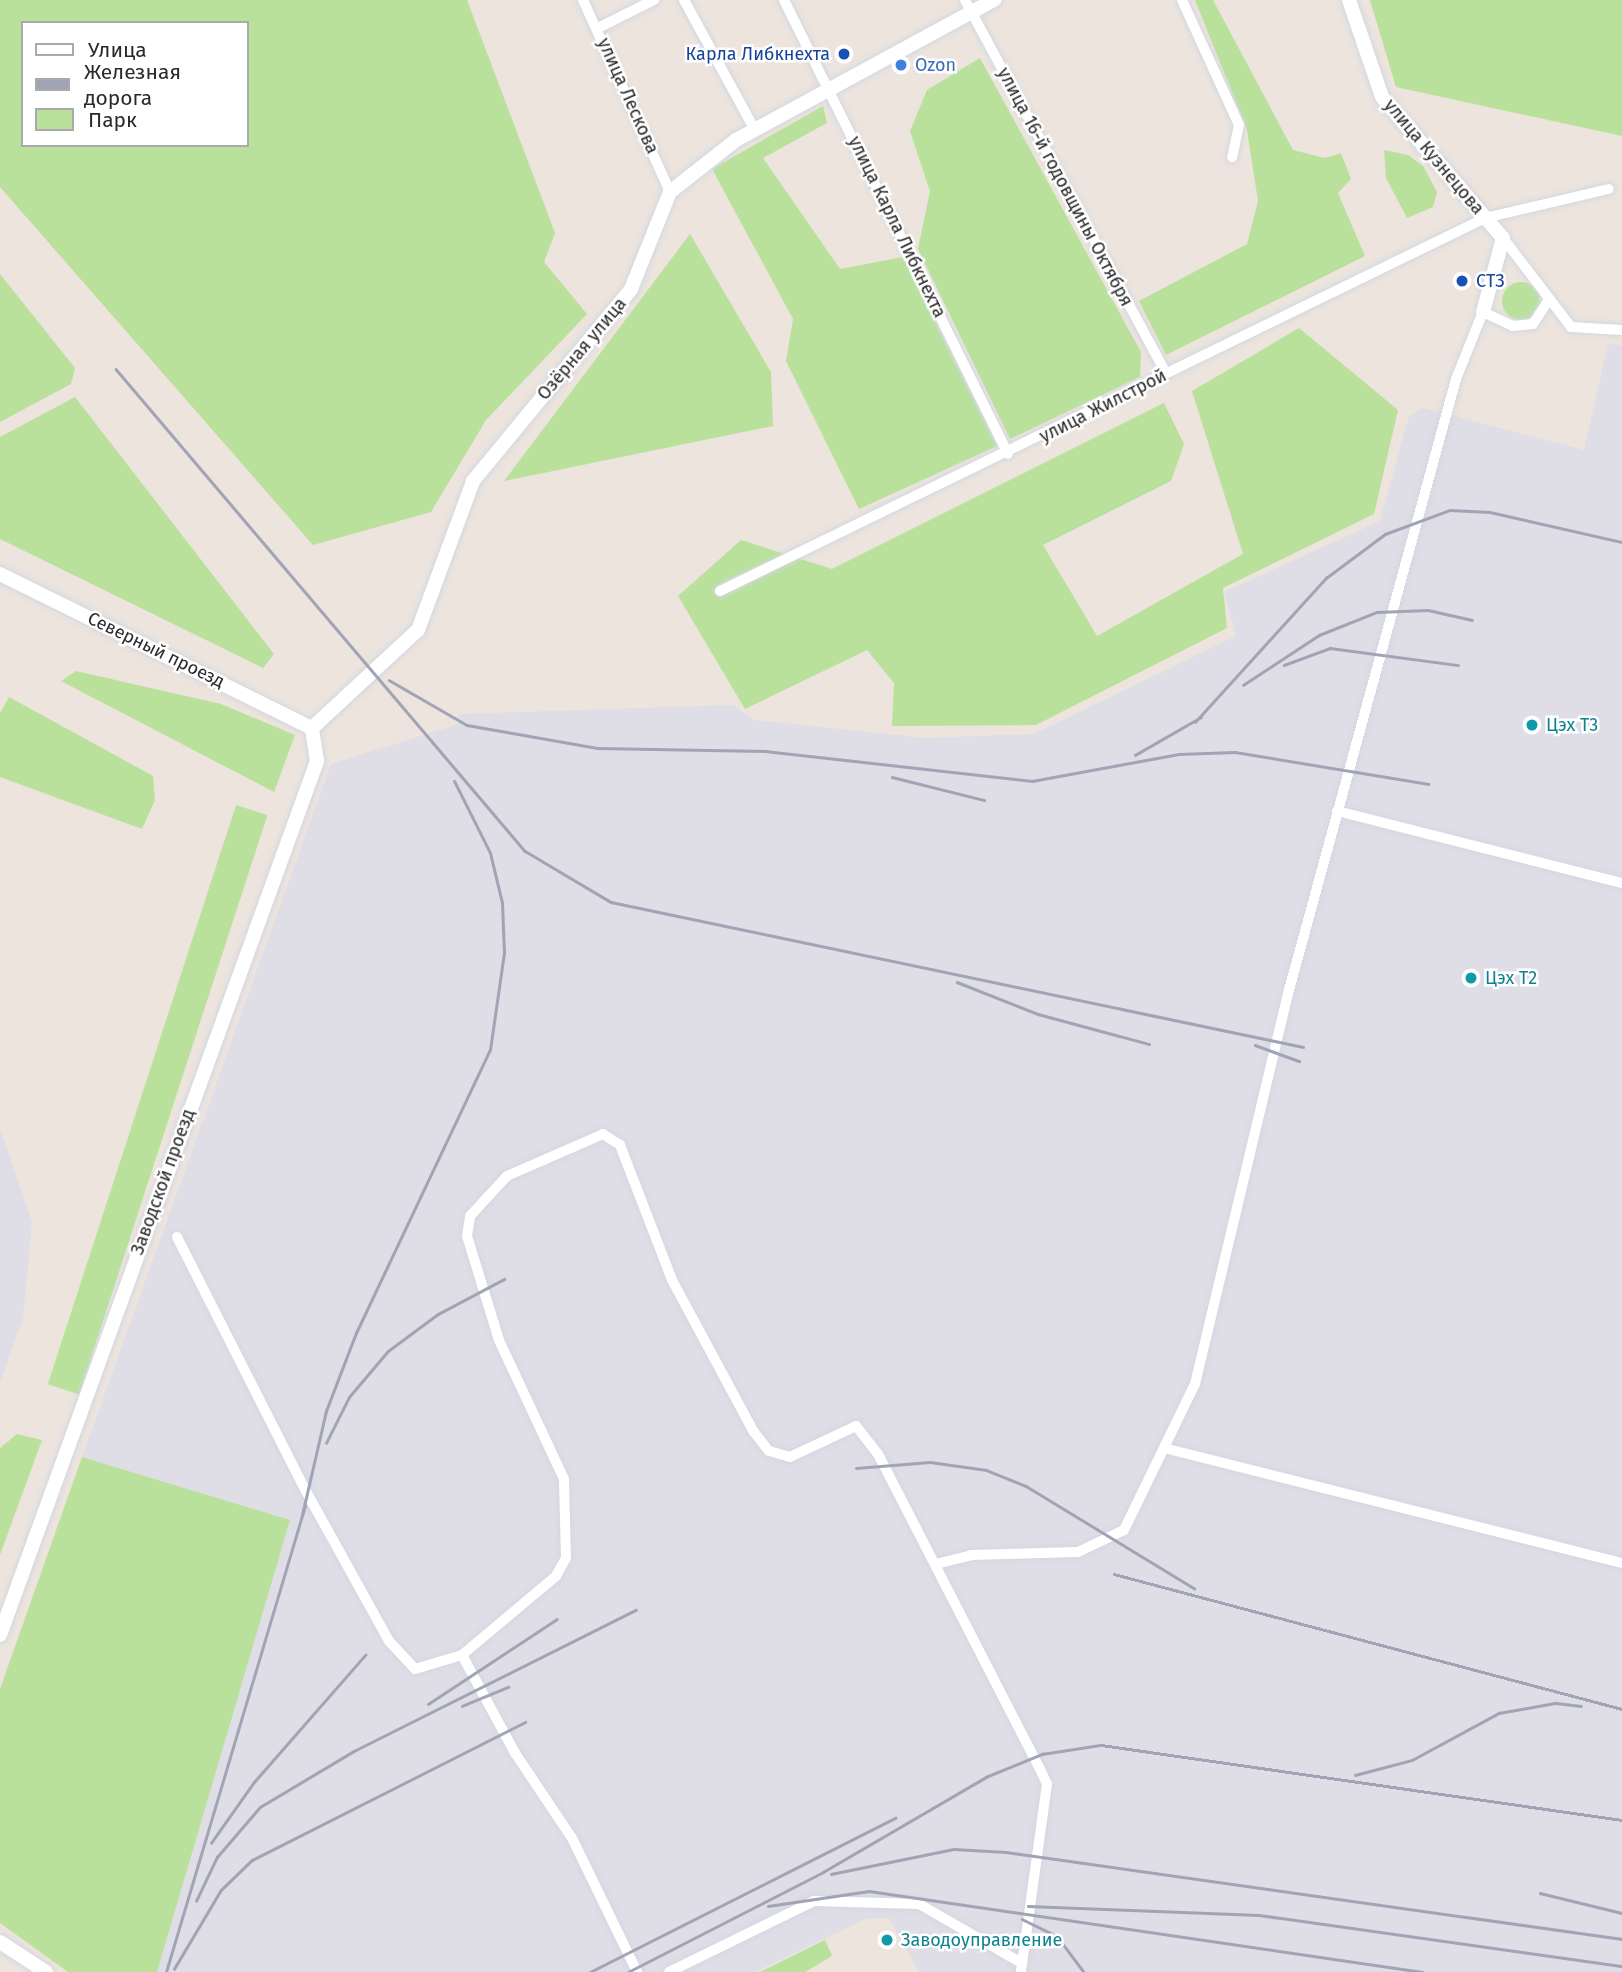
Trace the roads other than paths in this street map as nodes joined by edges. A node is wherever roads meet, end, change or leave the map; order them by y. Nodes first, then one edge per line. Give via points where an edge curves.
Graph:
1 (583, 0) edge
2 (654, 0) edge
3 (684, 0) edge
4 (784, 0) edge
5 (994, 0) edge
6 (1182, 0) edge
7 (1349, 0) edge
8 (967, 6) edge
9 (598, 28) junction
10 (828, 85) junction
11 (755, 130) junction
12 (1232, 157) dead end
13 (1609, 189) dead end
14 (670, 192) junction
15 (1485, 218) junction
16 (1503, 238) junction
17 (1548, 301) junction
18 (1483, 312) junction
19 (1622, 330) edge
20 (1166, 373) junction
21 (1008, 454) junction
22 (0, 574) edge
23 (720, 591) dead end
24 (312, 728) junction
25 (1337, 811) junction
26 (1622, 883) edge
27 (177, 1237) dead end
28 (1164, 1448) junction
29 (1622, 1563) edge
30 (936, 1564) junction
31 (0, 1635) edge
32 (462, 1655) junction
33 (0, 1942) edge
34 (1019, 1967) edge
35 (46, 1972) edge
36 (637, 1972) edge
37 (669, 1972) edge

1 - 9 street, улица Лескова
2 - 9 street
3 - 11 street
4 - 10 street, улица Карла Либкнехта
5 - 8 street
6 - 12 street via 1238,125
7 - 15 street, улица Кузнецова via 1382,97
8 - 10 street
8 - 20 street, улица 16-й годовщины Октября
9 - 14 street, улица Лескова
10 - 11 street
10 - 21 street, улица Карла Либкнехта
11 - 14 street
13 - 15 street, улица Жилстрой
14 - 24 street, Озёрная улица via 631,289 472,481 418,630
15 - 16 street, улица Кузнецова
15 - 20 street, улица Жилстрой
16 - 17 street
16 - 18 street
17 - 18 street via 1533,324 1513,326
17 - 19 street via 1571,327
18 - 25 street via 1444,416
20 - 21 street, улица Жилстрой
21 - 23 street, улица Жилстрой
22 - 24 street, Северный проезд
24 - 31 street, Заводской проезд via 317,761
25 - 26 street
25 - 28 street via 1195,1384
27 - 32 street via 389,1640 415,1670
28 - 29 street
28 - 30 street via 1124,1530 1091,1549 971,1555
30 - 32 street via 878,1454 856,1426 790,1457 769,1451 762,1442 673,1280 620,1144 603,1134 507,1177 470,1216 467,1236 499,1340 564,1479 568,1521 566,1558 556,1576
30 - 34 street via 1047,1784 1032,1866 1033,1916
32 - 36 street via 515,1753 572,1838
33 - 35 street
34 - 37 street via 919,1904 814,1901

